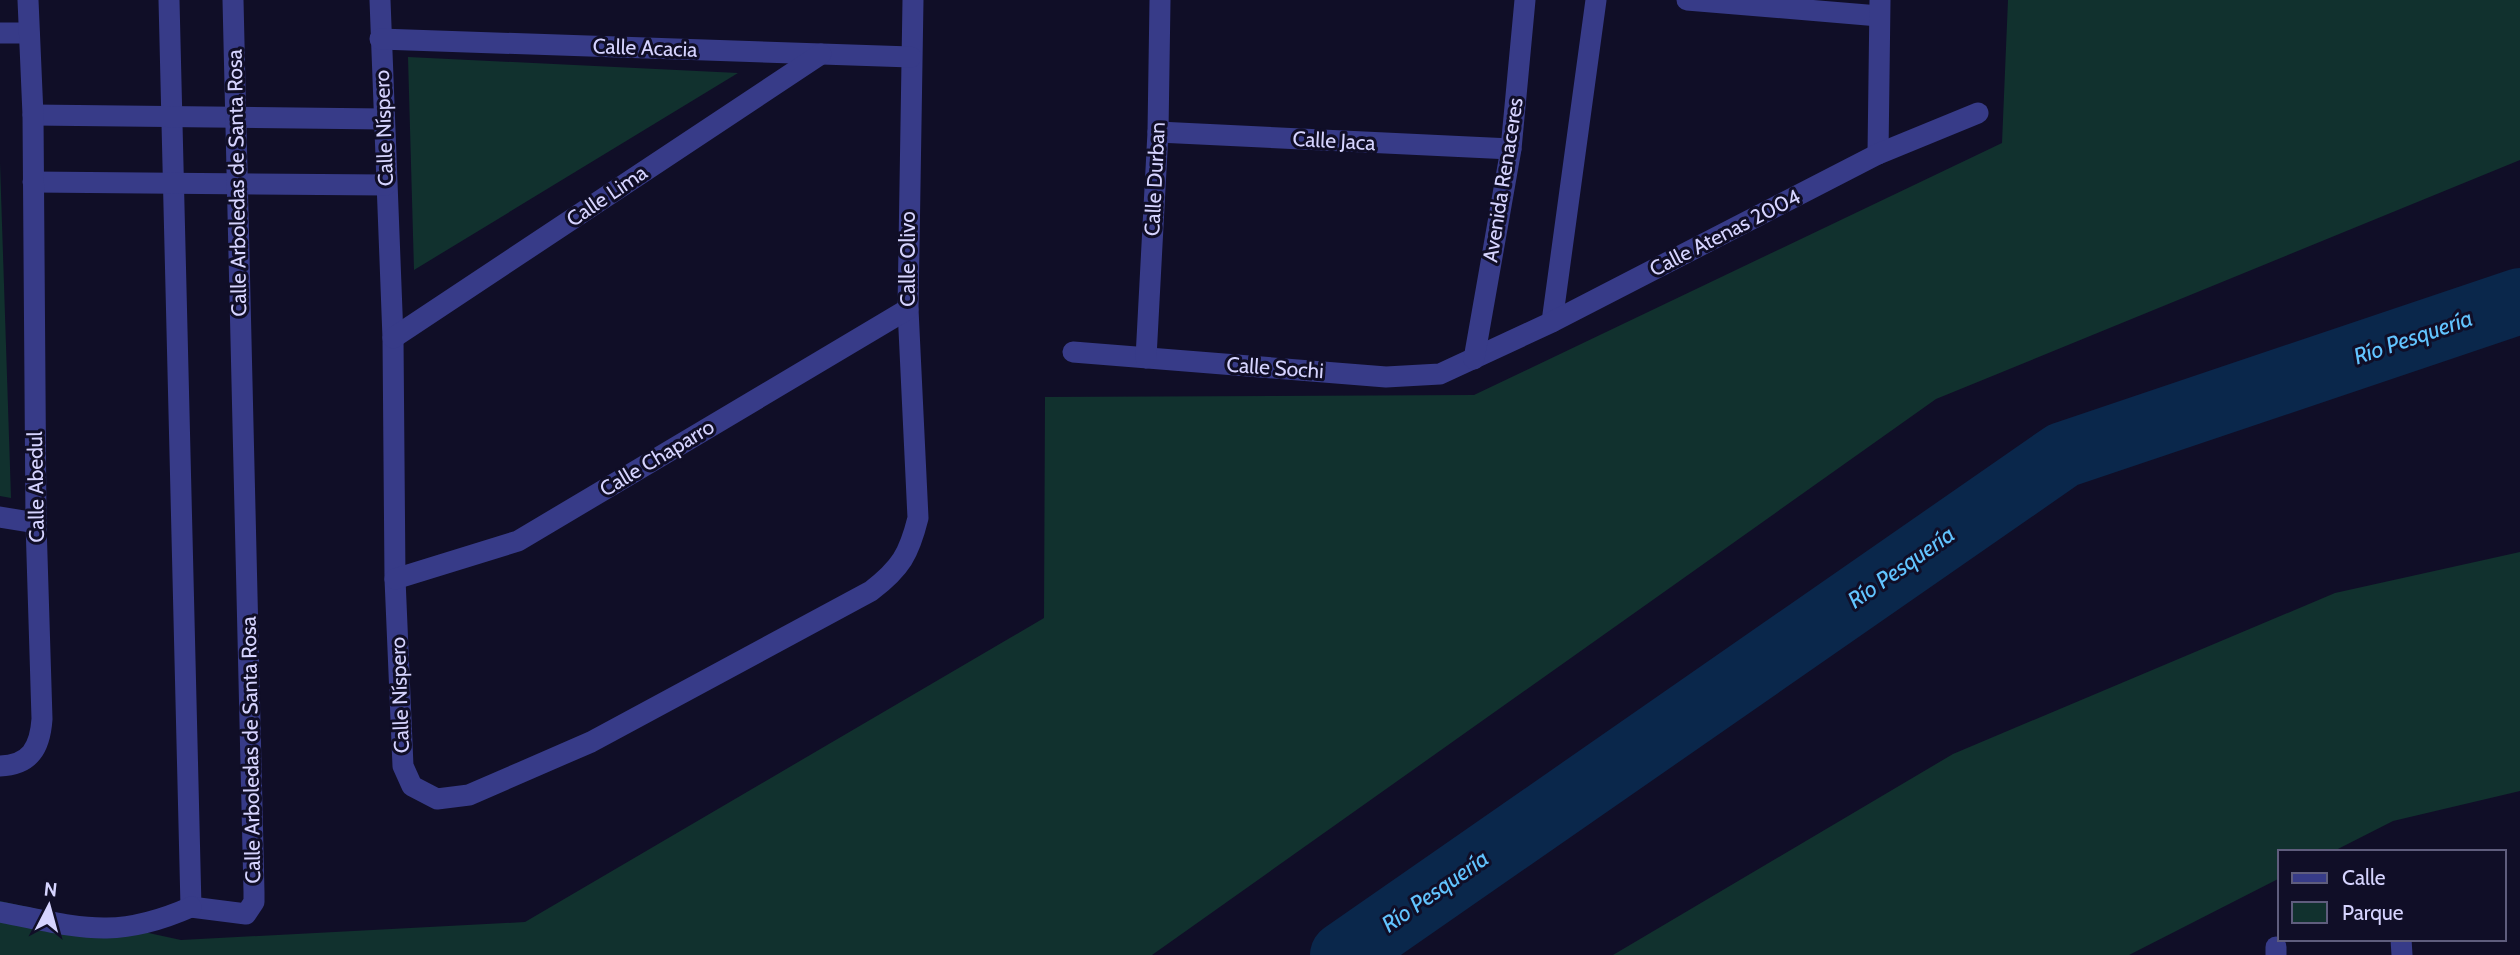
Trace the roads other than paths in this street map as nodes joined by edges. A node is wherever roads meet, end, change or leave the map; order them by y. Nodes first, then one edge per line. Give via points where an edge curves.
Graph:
1 (28, 0) edge
2 (169, 0) edge
3 (233, 0) edge
4 (380, 0) edge
5 (913, 0) edge
6 (1160, 0) edge
7 (1525, 0) edge
8 (1596, 0) edge
9 (1687, 0) edge
10 (1880, 8) edge
11 (0, 33) edge
12 (29, 33) junction
13 (380, 39) junction
14 (821, 54) junction
15 (911, 57) junction
16 (1978, 113) dead end
17 (33, 115) junction
18 (171, 117) junction
19 (236, 118) junction
20 (384, 119) junction
21 (1158, 132) junction
22 (1511, 149) junction
23 (1878, 154) junction
24 (33, 182) junction
25 (173, 184) junction
26 (237, 184) junction
27 (387, 185) junction
28 (908, 309) junction
29 (1552, 322) junction
30 (393, 338) junction
31 (1073, 352) dead end
32 (1146, 358) junction
33 (1474, 359) junction
34 (0, 517) edge
35 (918, 518) joint
36 (36, 523) junction
37 (395, 579) junction
38 (0, 766) edge
39 (191, 907) junction
40 (0, 912) edge

1 - 12 street, Calle Abedul
2 - 18 street
3 - 19 street, Calle Arboledas de Santa Rosa
4 - 13 street, Calle Níspero
5 - 15 street, Calle Olivo
6 - 21 street, Calle Durban
7 - 22 street, Avenida Renaceres
8 - 29 street
9 - 10 street
10 - 23 street
11 - 12 street
12 - 17 street, Calle Abedul
13 - 14 street, Calle Acacia
13 - 20 street, Calle Níspero
14 - 15 street, Calle Acacia
14 - 30 street, Calle Lima
15 - 28 street, Calle Olivo
16 - 23 street, Calle Atenas 2004
17 - 18 street
17 - 24 street, Calle Abedul
18 - 19 street
18 - 25 street
19 - 20 street
19 - 26 street, Calle Arboledas de Santa Rosa
20 - 27 street, Calle Níspero
21 - 22 street, Calle Jaca
21 - 32 street, Calle Durban
22 - 33 street, Avenida Renaceres
23 - 29 street, Calle Atenas 2004
24 - 25 street
24 - 36 street, Calle Abedul
25 - 26 street
25 - 39 street
26 - 27 street
26 - 39 street, Calle Arboledas de Santa Rosa via 254,902 246,914
27 - 30 street, Calle Níspero
28 - 35 street, Calle Olivo
28 - 37 street, Calle Chaparro via 518,541
29 - 33 street, Calle Atenas 2004
30 - 37 street, Calle Níspero
31 - 32 street, Calle Sochi
32 - 33 street, Calle Sochi via 1386,377 1440,374
34 - 36 street
35 - 37 street, Calle Níspero via 910,549 894,574 871,591 591,742 469,795 437,799 412,786 402,766
36 - 38 street, Calle Abedul via 40,740 34,753 21,763
39 - 40 street via 158,922 121,929 82,928

